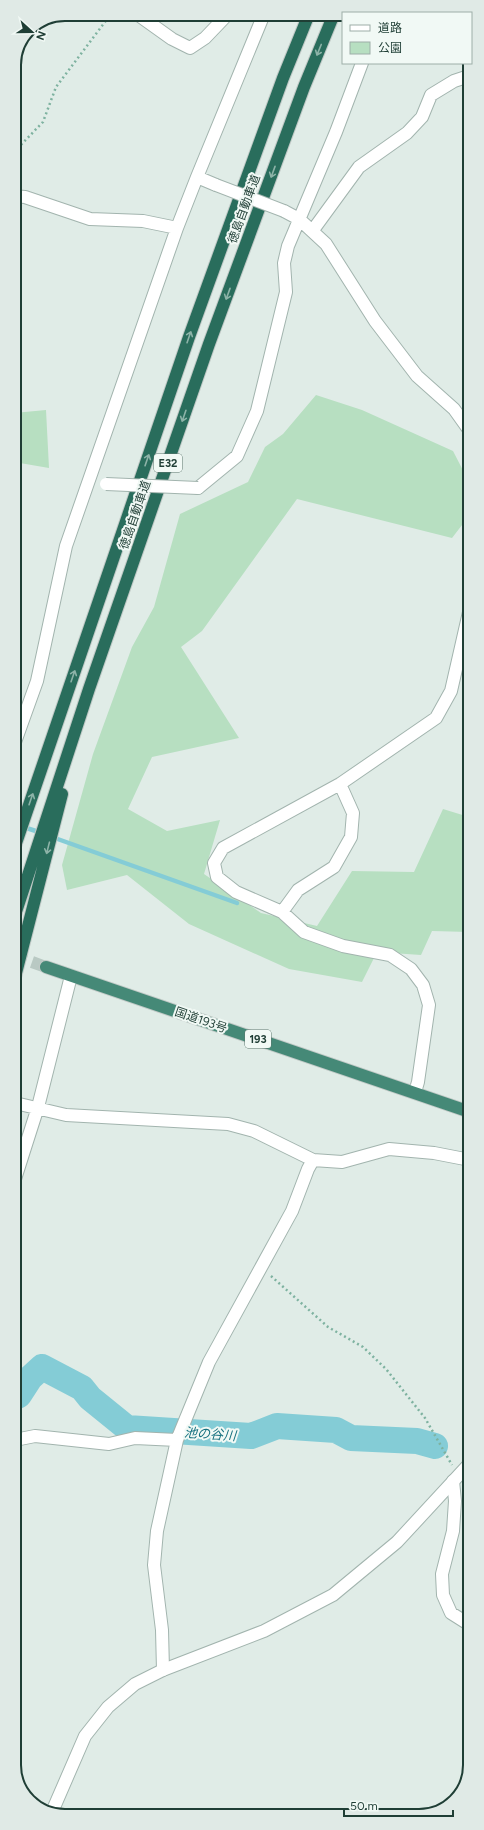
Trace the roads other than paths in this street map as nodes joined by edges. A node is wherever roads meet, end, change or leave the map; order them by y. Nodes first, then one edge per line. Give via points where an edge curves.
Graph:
1 (147, 21) edge
2 (221, 21) edge
3 (261, 21) edge
4 (306, 21) edge
5 (331, 21) edge
6 (362, 64) edge
7 (463, 78) edge
8 (197, 177) junction
9 (21, 197) edge
10 (300, 219) junction
11 (177, 228) junction
12 (313, 230) junction
13 (463, 422) edge
14 (89, 481) junction
15 (463, 638) edge
16 (89, 689) junction
17 (21, 726) edge
18 (340, 784) junction
19 (21, 829) edge
20 (21, 894) edge
21 (282, 912) junction
22 (21, 954) edge
23 (46, 967) tunnel mouth
24 (71, 976) junction
25 (415, 1092) junction
26 (21, 1104) edge
27 (38, 1107) junction
28 (463, 1109) edge
29 (463, 1158) edge
30 (21, 1160) edge
31 (313, 1160) junction
32 (179, 1435) junction
33 (21, 1439) edge
34 (463, 1470) edge
35 (455, 1478) junction
36 (463, 1621) edge
37 (163, 1670) junction
38 (54, 1807) edge

1 - 2 street via 190,48 205,38
3 - 8 street
19 -> 4 highway, 徳島自動車道 / E32 via 189,337
5 -> 16 highway, 徳島自動車道 / E32 via 304,86 209,344
6 - 10 street
7 - 12 street via 431,95 422,117 407,133 359,167
8 - 10 street, bridge
8 - 11 street
9 - 11 street via 90,219 142,221
10 - 12 street
10 - 14 street, bridge via 288,246 284,263 286,292 257,410 237,456 198,488
11 - 14 street
12 - 13 street via 326,244 375,321 417,376 454,409
14 - 17 street via 66,546 37,681
15 - 18 street via 451,691 436,718
16 - 20 highway, 徳島自動車道 / E32
16 -> 22 highway
18 - 21 street via 353,813 350,837 334,867 298,890
18 - 21 street via 223,848 214,863 217,877 236,892
21 - 25 street via 304,932 343,946 390,955 410,969 423,985 429,1005
23 - 24 highway, 国道193号 / 193
24 - 25 highway, 国道193号 / 193
24 - 27 street
25 - 28 highway, 国道193号 / 193
26 - 27 street
27 - 30 street
27 - 31 street via 84,1117 228,1124 254,1131
29 - 31 street via 434,1152 390,1149 342,1162
31 - 32 street via 292,1211 209,1362
32 - 33 street via 135,1438 109,1444 35,1436
32 - 37 street via 157,1531 154,1565 162,1630
34 - 35 street
35 - 36 street via 453,1530 442,1574 442,1595 451,1613
35 - 37 street via 397,1542 333,1595 264,1631
37 - 38 street via 135,1684 108,1707 85,1736

